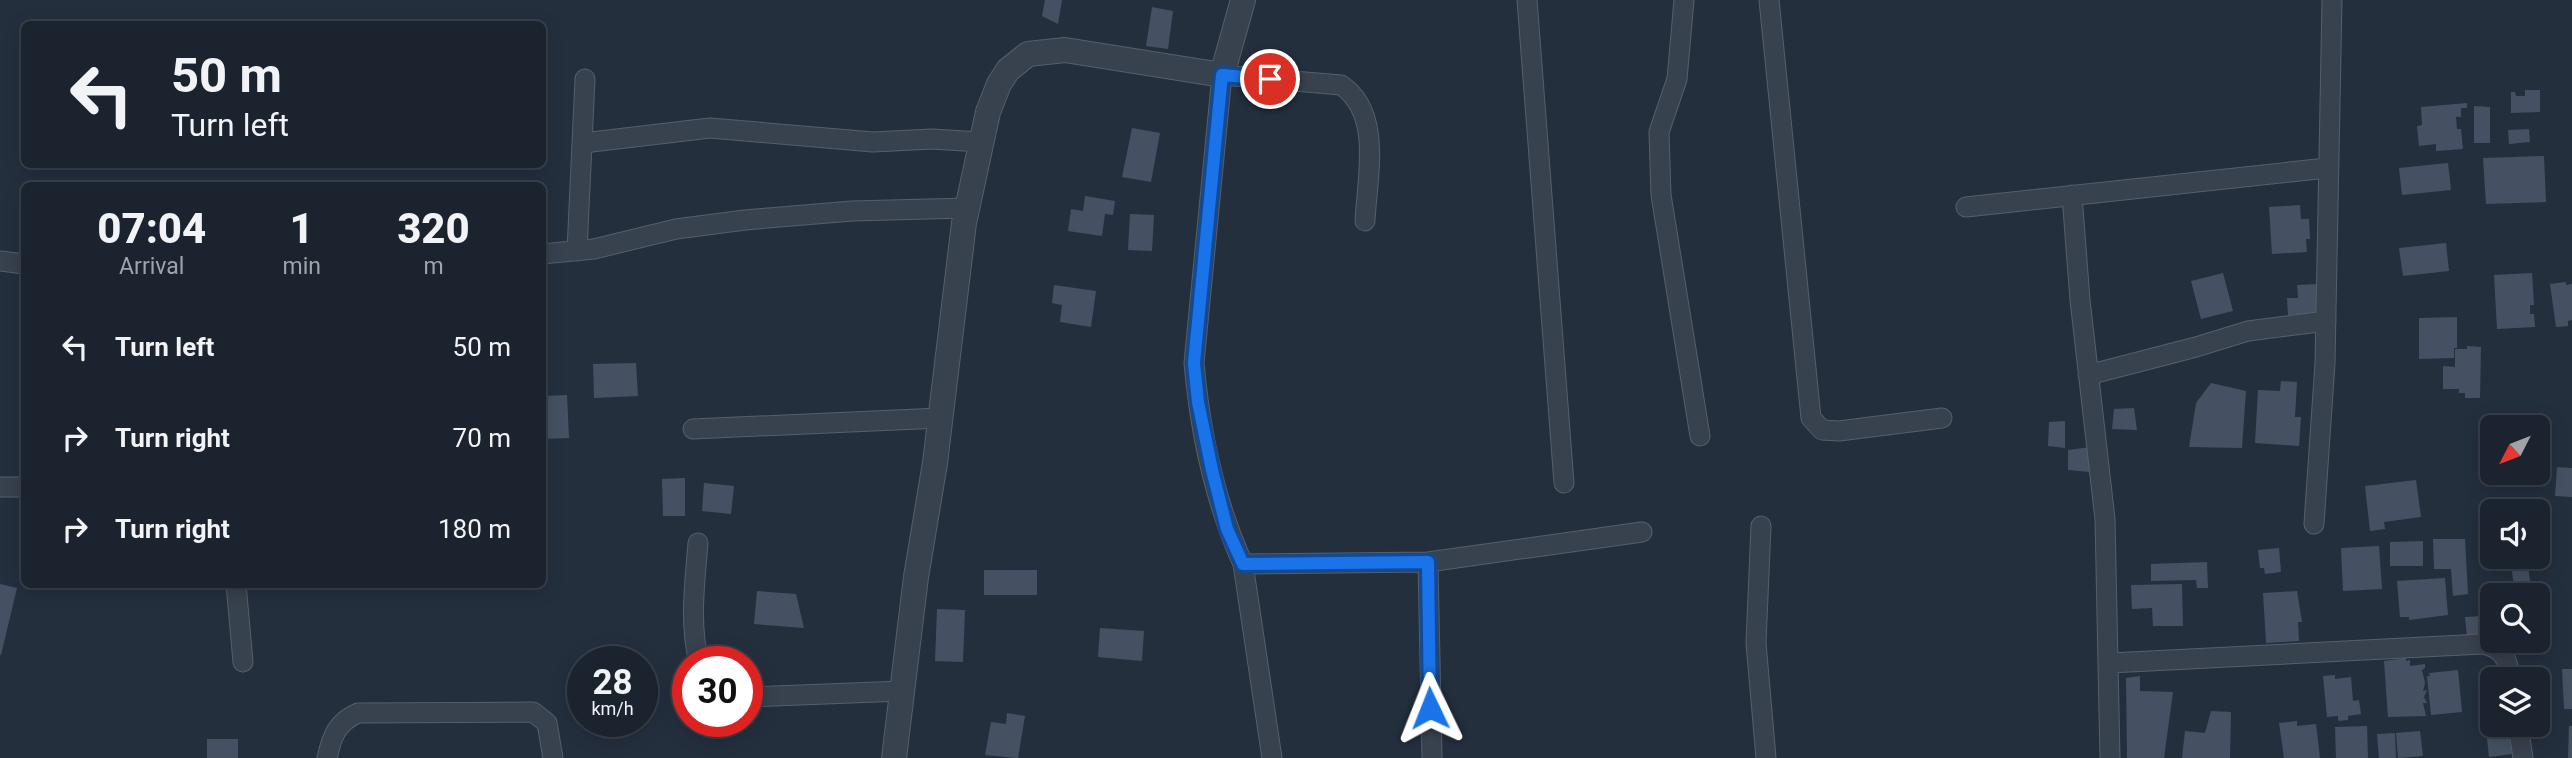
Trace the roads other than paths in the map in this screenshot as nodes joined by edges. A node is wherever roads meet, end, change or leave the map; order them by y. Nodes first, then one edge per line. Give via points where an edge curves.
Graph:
1 (1243, 0) edge
2 (1527, 0) edge
3 (1684, 0) edge
4 (1769, 0) edge
5 (2332, 0) edge
6 (1222, 75) junction
7 (585, 79) dead end
8 (980, 142) junction
9 (583, 143) junction
10 (2327, 168) junction
11 (2072, 195) junction
12 (1966, 207) dead end
13 (967, 208) junction
14 (1365, 221) dead end
15 (577, 251) junction
16 (546, 254) edge
17 (0, 261) edge
18 (21, 264) edge
19 (2326, 321) junction
20 (2088, 375) junction
21 (940, 418) junction
22 (1942, 418) dead end
23 (693, 429) dead end
24 (1700, 436) dead end
25 (1564, 484) dead end
26 (0, 487) edge
27 (21, 487) edge
28 (2314, 524) dead end
29 (1761, 526) dead end
30 (1642, 532) dead end
31 (698, 543) dead end
32 (1428, 562) junction
33 (1243, 564) junction
34 (236, 588) edge
35 (695, 646) edge
36 (243, 662) dead end
37 (2110, 663) junction
38 (2509, 667) edge
39 (902, 691) junction
40 (763, 696) edge
41 (2520, 737) edge
42 (327, 758) edge
43 (553, 758) edge
44 (894, 758) edge
45 (1272, 758) edge
46 (1432, 758) edge
47 (1766, 758) edge
48 (2110, 758) edge
49 (2523, 758) edge

1 - 6 street
2 - 25 street
3 - 24 street via 1677,79 1660,132 1661,195
4 - 22 street via 1811,418 1822,430 1839,431
5 - 10 street
6 - 8 street via 1065,50 1028,54 1008,69 999,84
6 - 14 street via 1341,85 1351,92 1369,132
6 - 33 street via 1194,363 1212,470 1227,529
7 - 9 street
8 - 9 street via 873,142 710,128
8 - 13 street
9 - 15 street
10 - 11 street
10 - 19 street
11 - 12 street
11 - 20 street
13 - 15 street via 745,220 676,229
13 - 21 street
15 - 16 street
17 - 18 street
19 - 20 street via 2248,331
19 - 28 street
20 - 37 street via 2105,519
21 - 23 street
21 - 39 street
26 - 27 street
29 - 47 street via 1756,643
30 - 32 street
31 - 35 street
32 - 33 street
32 - 46 street
33 - 45 street
34 - 36 street
37 - 38 street via 2482,644 2503,653
37 - 48 street
39 - 40 street
39 - 44 street
41 - 49 street
42 - 43 street via 338,726 358,713 533,712 547,723

